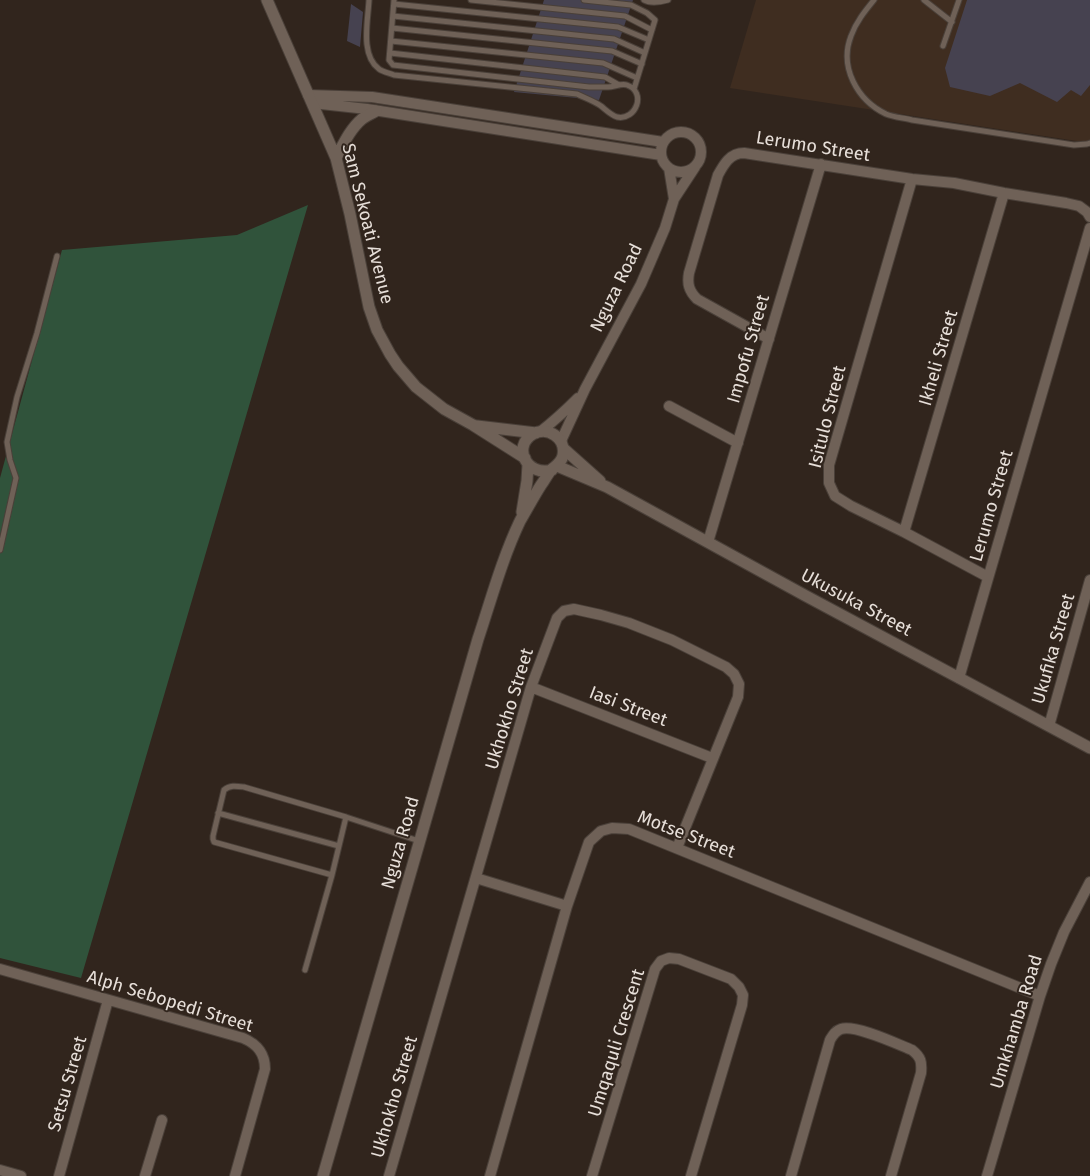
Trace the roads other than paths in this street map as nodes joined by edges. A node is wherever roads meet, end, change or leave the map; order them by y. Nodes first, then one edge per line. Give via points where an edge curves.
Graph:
1 (267, 0) edge
2 (369, 0) edge
3 (471, 0) edge
4 (584, 0) edge
5 (644, 0) edge
6 (668, 0) edge
7 (874, 0) edge
8 (924, 0) edge
9 (959, 0) edge
10 (659, 1) edge
11 (394, 2) edge
12 (393, 16) junction
13 (952, 22) junction
14 (392, 28) junction
15 (652, 30) junction
16 (649, 40) junction
17 (391, 41) junction
18 (943, 46) dead end
19 (390, 53) junction
20 (645, 53) junction
21 (642, 64) junction
22 (637, 78) junction
23 (620, 85) junction
24 (634, 89) junction
25 (360, 97) junction
26 (310, 99) junction
27 (360, 109) junction
28 (376, 111) junction
29 (663, 142) junction
30 (1090, 143) edge
31 (661, 155) junction
32 (336, 158) junction
33 (821, 164) junction
34 (695, 167) junction
35 (669, 168) junction
36 (912, 179) junction
37 (1004, 193) junction
38 (674, 200) junction
39 (1090, 216) edge
40 (1090, 228) edge
41 (58, 256) dead end
42 (769, 339) junction
43 (586, 390) junction
44 (669, 406) dead end
45 (473, 425) junction
46 (538, 432) junction
47 (738, 443) junction
48 (562, 445) junction
49 (526, 461) junction
50 (555, 468) junction
51 (607, 487) junction
52 (520, 522) junction
53 (904, 532) junction
54 (708, 542) junction
55 (0, 550) edge
56 (988, 577) junction
57 (1090, 580) edge
58 (959, 678) junction
59 (531, 687) junction
60 (1048, 726) junction
61 (1090, 748) edge
62 (712, 758) junction
63 (218, 813) junction
64 (346, 817) junction
65 (420, 842) junction
66 (339, 846) junction
67 (677, 848) junction
68 (332, 875) junction
69 (476, 878) junction
70 (1090, 882) edge
71 (567, 906) junction
72 (0, 969) edge
73 (305, 970) dead end
74 (1040, 996) junction
75 (108, 1000) junction
76 (162, 1120) dead end
77 (0, 1170) edge
78 (21, 1176) edge
79 (59, 1176) edge
80 (145, 1176) edge
81 (235, 1176) edge
82 (322, 1176) edge
83 (389, 1176) edge
84 (490, 1176) edge
85 (592, 1176) edge
86 (691, 1176) edge
87 (791, 1176) edge
88 (891, 1176) edge
89 (987, 1176) edge

1 - 26 street, Sam Sekoati Avenue
2 - 24 lane via 366,46 370,58 379,69 394,75 577,94 620,118 630,115 637,107
3 - 15 lane via 625,16
4 - 15 lane via 631,5 655,20
5 - 10 lane
6 - 10 lane
7 - 30 lane via 850,36 846,56 856,87 873,106 887,114 912,120 1074,145
8 - 13 lane
9 - 13 lane
11 - 12 lane
11 - 16 lane via 618,28
12 - 14 lane
12 - 20 lane via 614,39
13 - 18 lane
14 - 17 lane
14 - 21 lane via 612,51
15 - 16 lane
16 - 20 lane
17 - 19 lane
17 - 22 lane via 603,63
19 - 23 lane via 605,77
19 - 23 lane via 389,60 393,65 589,87
20 - 21 lane
21 - 22 lane
22 - 24 lane
23 - 24 lane
25 - 26 street
25 - 27 street
25 - 29 street
26 - 27 street
26 - 32 street, Sam Sekoati Avenue
27 - 28 street
28 - 31 street
28 - 32 street via 358,122
29 - 31 street
29 - 34 street via 678,132 691,134 701,149
31 - 35 street
32 - 45 street, Sam Sekoati Avenue via 368,308 380,337 416,387 444,409
33 - 36 street, Lerumo Street
33 - 42 street, Impofu Street
33 - 42 street, Lerumo Street via 744,152 733,154 718,175 689,273 688,288 697,299
34 - 35 street via 683,172
34 - 38 street, Nguza Road
35 - 38 street, Nguza Road
36 - 37 street, Lerumo Street
36 - 53 street, Isitulo Street via 829,466 829,482 836,496
37 - 39 street, Lerumo Street via 1080,206
37 - 53 street, Ikheli Street
38 - 43 street, Nguza Road via 641,284
40 - 56 street, Lerumo Street
41 - 55 lane via 7,442 15,481
42 - 47 street, Impofu Street
43 - 46 street, Nguza Road via 566,411
43 - 48 street, Nguza Road
44 - 47 street
45 - 46 street, Sam Sekoati Avenue
45 - 49 street, Sam Sekoati Avenue
46 - 48 street via 552,433
46 - 49 street via 524,445
47 - 54 street, Impofu Street
48 - 50 street via 564,455
48 - 51 street, Ukusuka Street
49 - 50 street via 539,471
49 - 52 street, Nguza Road via 526,488
50 - 51 street, Ukusuka Street
50 - 52 street, Nguza Road via 541,485
51 - 54 street, Ukusuka Street
52 - 65 street, Nguza Road via 498,574
53 - 56 street, Isitulo Street
54 - 58 street, Ukusuka Street
56 - 58 street, Lerumo Street
57 - 60 street, Ukufika Street
58 - 60 street, Ukusuka Street
59 - 62 street, Iasi Street
59 - 62 street, Ukhokho Street via 557,618 564,611 574,609 629,623 726,666 734,674 739,684 738,697
59 - 69 street, Ukhokho Street
60 - 61 street, Ukusuka Street
62 - 67 street, Ukhokho Street
63 - 64 lane via 224,790 234,786
63 - 66 lane
63 - 68 lane via 213,836 216,843
64 - 65 lane
64 - 66 lane
65 - 82 street, Nguza Road
66 - 68 lane
67 - 71 street, Motse Street via 629,829 601,831 589,842
67 - 74 street, Motse Street
68 - 73 lane
69 - 71 street
69 - 83 street, Ukhokho Street
70 - 74 street, Umkhamba Road via 1064,932
71 - 84 street, Motse Street
72 - 75 street, Alph Sebopedi Street
74 - 89 street, Umkhamba Road
75 - 79 street, Setsu Street
75 - 81 street, Alph Sebopedi Street via 243,1038 261,1051 265,1068
76 - 80 street
77 - 78 street
85 - 86 street, Umqaquli Crescent via 655,969 661,961 669,958 731,978 743,995
87 - 88 street via 830,1040 839,1029 847,1028 858,1029 912,1050 922,1064

